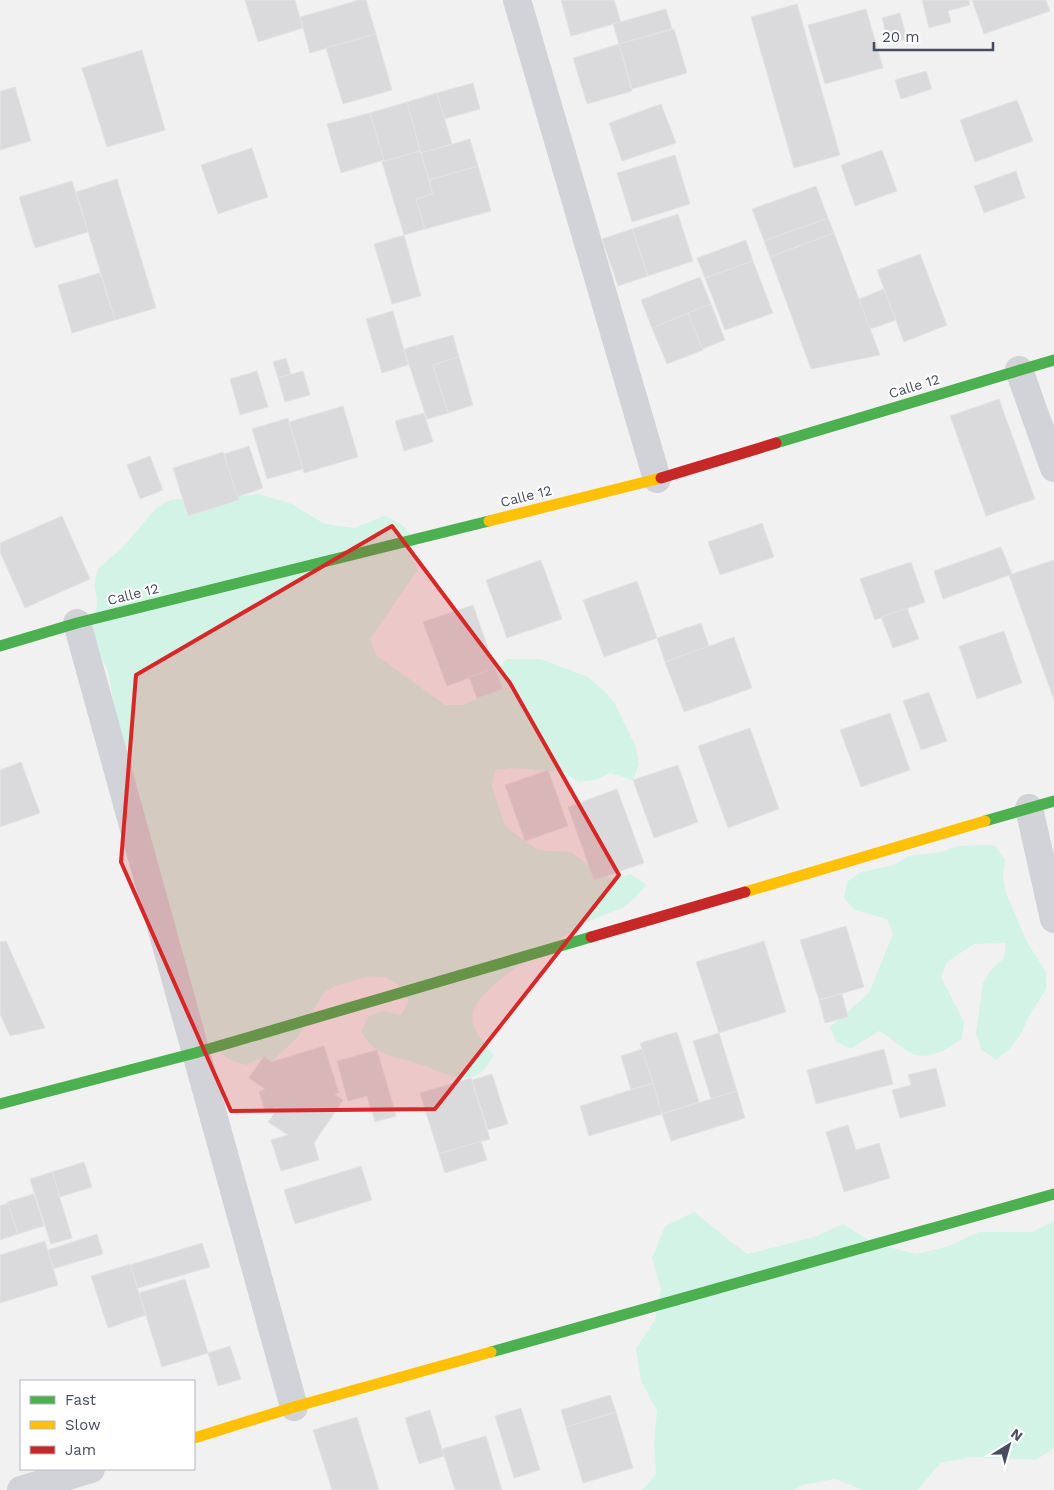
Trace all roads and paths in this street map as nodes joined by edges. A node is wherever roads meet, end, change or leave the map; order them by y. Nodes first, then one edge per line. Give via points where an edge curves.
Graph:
1 (517, 0) edge
2 (1054, 360) edge
3 (1019, 370) junction
4 (1054, 468) edge
5 (657, 479) junction
6 (77, 623) junction
7 (0, 646) edge
8 (1041, 805) edge
9 (1054, 919) edge
10 (195, 1053) junction
11 (0, 1104) edge
12 (1054, 1194) edge
13 (294, 1407) junction
14 (195, 1438) edge
15 (88, 1470) edge
16 (21, 1490) edge

1 - 5 street
2 - 3 street, Calle 12
3 - 4 street
3 - 5 street, Calle 12
5 - 6 street, Calle 12
6 - 7 street, Calle 12
6 - 10 street
8 - 9 street
8 - 10 street
10 - 11 street
10 - 13 street
12 - 13 street
13 - 14 street
15 - 16 street

